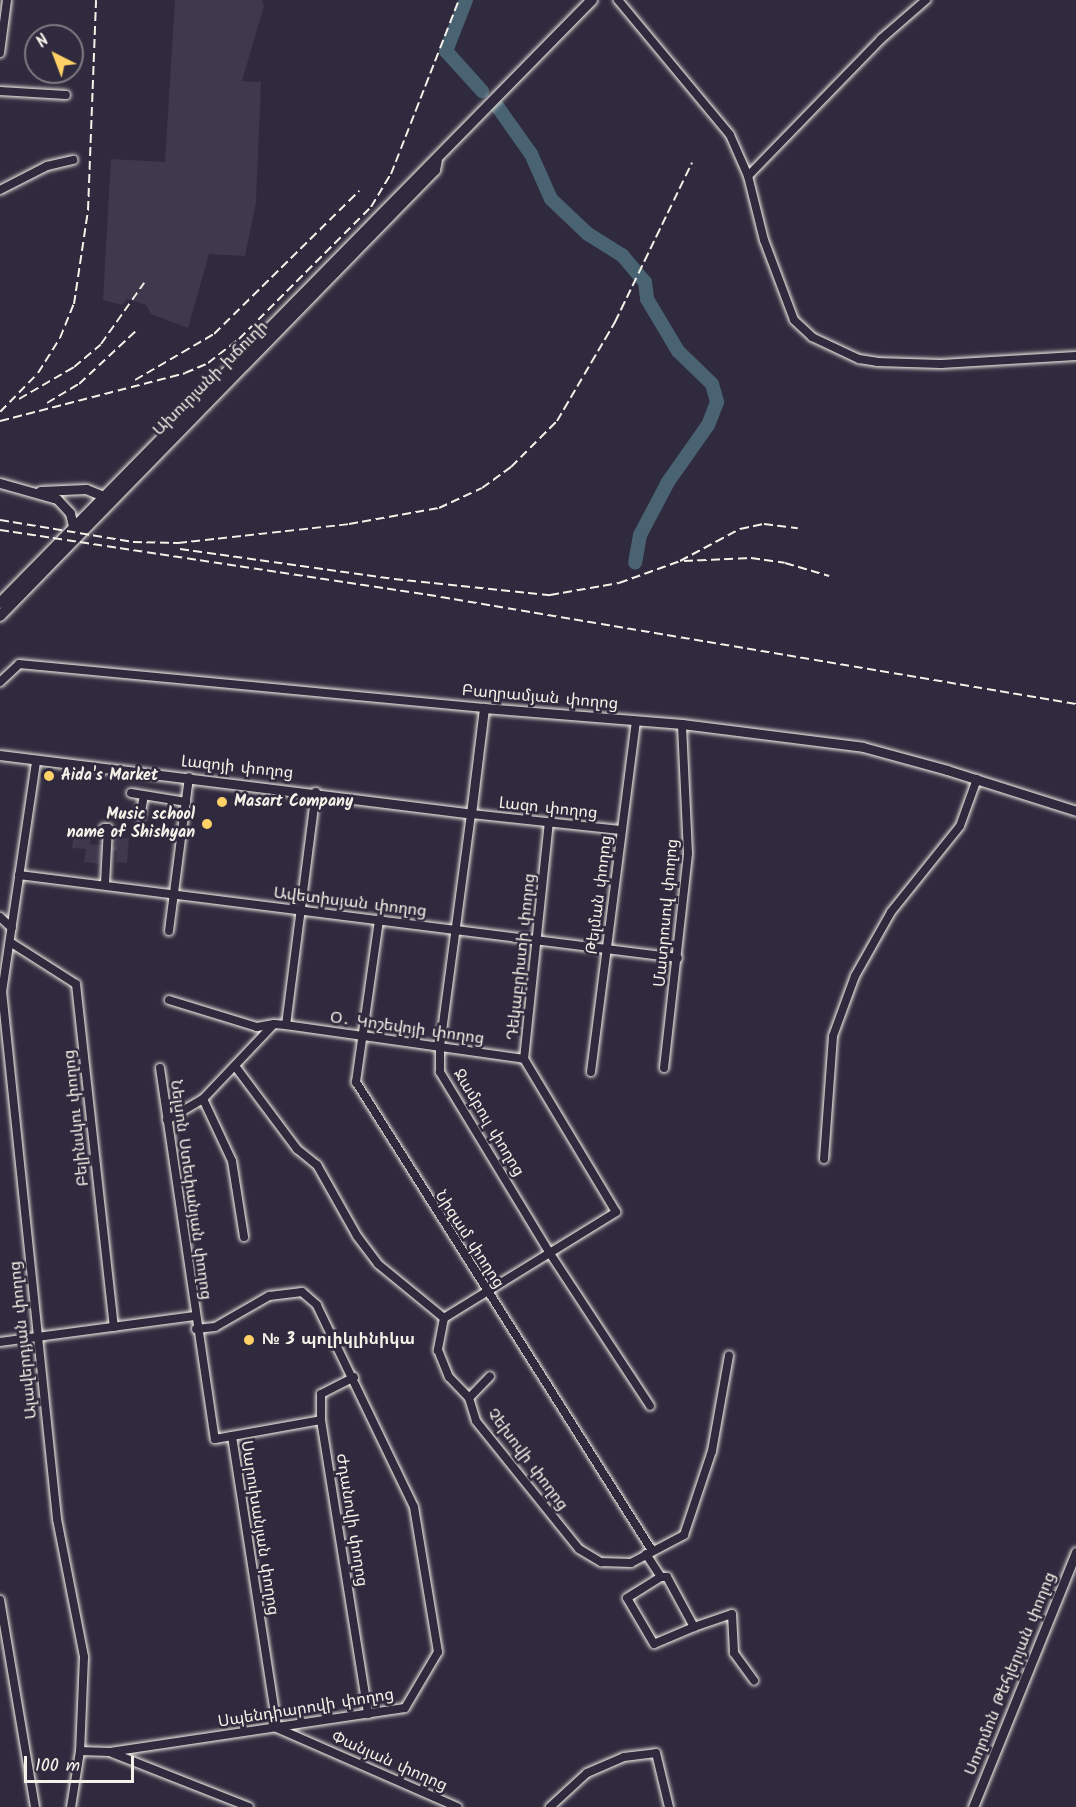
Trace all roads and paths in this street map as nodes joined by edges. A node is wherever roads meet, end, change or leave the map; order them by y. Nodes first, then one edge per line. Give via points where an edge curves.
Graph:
1 (7, 0) edge
2 (592, 0) edge
3 (618, 0) edge
4 (926, 0) edge
5 (0, 48) edge
6 (0, 91) edge
7 (66, 95) dead end
8 (73, 160) dead end
9 (748, 176) junction
10 (0, 190) edge
11 (1076, 357) edge
12 (0, 483) edge
13 (35, 491) junction
14 (105, 500) junction
15 (73, 526) junction
16 (0, 603) edge
17 (0, 616) edge
18 (0, 682) edge
19 (484, 708) junction
20 (636, 722) junction
21 (682, 724) junction
22 (0, 755) edge
23 (36, 762) junction
24 (189, 777) junction
25 (977, 779) junction
26 (316, 792) junction
27 (131, 793) dead end
28 (144, 796) junction
29 (186, 802) junction
30 (1076, 812) edge
31 (471, 814) junction
32 (140, 816) dead end
33 (549, 823) junction
34 (104, 828) dead end
35 (621, 830) junction
36 (19, 875) junction
37 (105, 884) junction
38 (175, 894) junction
39 (300, 910) junction
40 (0, 917) edge
41 (379, 920) junction
42 (12, 928) junction
43 (454, 930) junction
44 (169, 931) dead end
45 (537, 940) junction
46 (10, 942) junction
47 (607, 949) junction
48 (678, 958) junction
49 (1, 992) edge
50 (169, 1000) dead end
51 (274, 1024) junction
52 (286, 1025) junction
53 (360, 1037) junction
54 (440, 1046) junction
55 (524, 1059) junction
56 (236, 1066) junction
57 (160, 1068) dead end
58 (664, 1068) dead end
59 (591, 1072) dead end
60 (203, 1099) junction
61 (167, 1120) junction
62 (824, 1159) dead end
63 (244, 1237) dead end
64 (549, 1252) junction
65 (486, 1291) junction
66 (194, 1316) junction
67 (444, 1318) junction
68 (114, 1327) junction
69 (196, 1329) junction
70 (37, 1337) junction
71 (0, 1342) edge
72 (729, 1356) dead end
73 (490, 1376) dead end
74 (354, 1377) junction
75 (469, 1398) junction
76 (650, 1406) dead end
77 (321, 1420) junction
78 (232, 1436) junction
79 (648, 1552) junction
80 (1076, 1552) edge
81 (661, 1577) junction
82 (0, 1600) edge
83 (694, 1627) junction
84 (754, 1681) dead end
85 (368, 1714) junction
86 (277, 1728) junction
87 (81, 1751) junction
88 (110, 1752) junction
89 (35, 1807) edge
90 (71, 1807) edge
91 (249, 1807) edge
92 (457, 1807) edge
93 (550, 1807) edge
94 (669, 1807) edge
95 (973, 1807) edge

1 - 5 street
2 - 14 main road, Ախուրյանի խճուղի via 437,160 427,164
3 - 9 street via 730,135
4 - 9 street via 880,39
6 - 7 street
8 - 10 street via 47,166
9 - 11 street via 764,240 794,320 812,337 859,359 877,362 941,364
12 - 13 street
13 - 14 street via 86,489
13 - 15 street via 64,503
14 - 15 main road, Ախուրյանի խճուղի
14 - 17 main road, Ախուրյանի խճուղի
15 - 16 main road, Ախուրյանի խճուղի
18 - 19 street, Բաղրամյան փողոց via 19,664
19 - 20 street, Բաղրամյան փողոց
19 - 31 street, Ջամբուլ փողոց
20 - 21 street, Բաղրամյան փողոց
20 - 35 street, Թելման փողոց
21 - 25 street, Բաղրամյան փողոց via 863,747
21 - 48 street, Մատրոսով փողոց via 688,852
22 - 23 street, Լազոյի փողոց
23 - 24 street, Լազոյի փողոց
23 - 36 street, Ալավերդյան փողոց
24 - 26 street, Լազոյի փողոց
24 - 29 street
25 - 30 street, Բաղրամյան փողոց
25 - 62 street via 960,826 891,912 855,976 833,1036
26 - 31 street, Լազոյի փողոց
26 - 39 street
27 - 28 street
28 - 29 street
28 - 32 street
29 - 38 street
31 - 33 street, Լազո փողոց
31 - 43 street, Ջամբուլ փողոց
33 - 35 street, Լազո փողոց
33 - 45 street, Դեկաբրիստի փողոց
34 - 37 street via 108,828
35 - 47 street, Թելման փողոց
36 - 37 street, Ավետիսյան փողոց
36 - 42 street, Ալավերդյան փողոց
37 - 38 street, Ավետիսյան փողոց
38 - 39 street, Ավետիսյան փողոց
38 - 44 street
39 - 41 street, Ավետիսյան փողոց
39 - 52 street
40 - 42 street
41 - 43 street, Ավետիսյան փողոց
41 - 53 street, Նիզամ փողոց
42 - 46 street, Ալավերդյան փողոց
43 - 45 street, Ավետիսյան փողոց
43 - 54 street, Ջամբուլ փողոց
45 - 47 street, Ավետիսյան փողոց
45 - 55 street, Դեկաբրիստի փողոց
46 - 49 street, Ալավերդյան փողոց
46 - 68 street, Բելինսկու փողոց via 76,984
47 - 48 street, Ավետիսյան փողոց
47 - 59 street, Թելման փողոց
48 - 58 street, Մատրոսով փողոց
49 - 70 street, Ալավերդյան փողոց
50 - 51 street via 257,1027
51 - 52 street, Օ․ Կոշեվոյի փողոց
51 - 56 street
52 - 53 street, Օ․ Կոշեվոյի փողոց
53 - 54 street, Օ․ Կոշեվոյի փողոց
53 - 65 street, Նիզամ փողոց via 356,1082
54 - 55 street, Օ․ Կոշեվոյի փողոց
54 - 64 street, Ջամբուլ փողոց via 440,1072
55 - 64 street, Դեկաբրիստի փողոց via 616,1212
56 - 60 street
56 - 67 street via 297,1149 317,1165 357,1236 378,1264
57 - 61 street, Նելսոն Ստեփանյան փողոց
60 - 61 street
60 - 63 street via 232,1161
61 - 66 street, Նելսոն Ստեփանյան փողոց
64 - 65 street
64 - 76 street, Ջամբուլ փողոց
65 - 67 street
65 - 79 street, Նիզամ փողոց
66 - 68 street
66 - 69 street, Սարուխանյան փողոց
67 - 75 street, Չեխովի փողոց via 438,1350 449,1377
68 - 70 street
69 - 74 street, Սպենդիարովի փողոց via 215,1327 268,1296 302,1292 317,1305
69 - 78 street, Սարուխանյան փողոց via 215,1438
70 - 71 street
70 - 87 street, Ալավերդյան փողոց via 57,1519 84,1657
72 - 79 street, Չեխովի փողոց via 712,1451 684,1535
73 - 75 street
74 - 77 street, Ժդանովի փողոց via 321,1394
74 - 85 street, Սպենդիարովի փողոց via 414,1507 438,1652 405,1708
75 - 79 street, Չեխովի փողոց via 476,1421 579,1549 601,1562 631,1563
77 - 78 street
77 - 85 street, Ժդանովի փողոց
78 - 86 street, Սարուխանյան փողոց
79 - 81 street, Նիզամ փողոց
80 - 95 street, Սողոմոն Թեհլերյան փողոց
81 - 83 street, Նիզամ փողոց via 666,1577
81 - 83 street via 627,1598 654,1644
82 - 89 street
83 - 84 street via 732,1614 735,1653
85 - 86 street, Սպենդիարովի փողոց
86 - 88 street, Սպենդիարովի փողոց
86 - 92 street, Փանյան փողոց
87 - 88 street, Սպենդիարովի փողոց
87 - 90 street, Ալավերդյան փողոց
88 - 91 street
93 - 94 street via 587,1773 624,1757 656,1754

